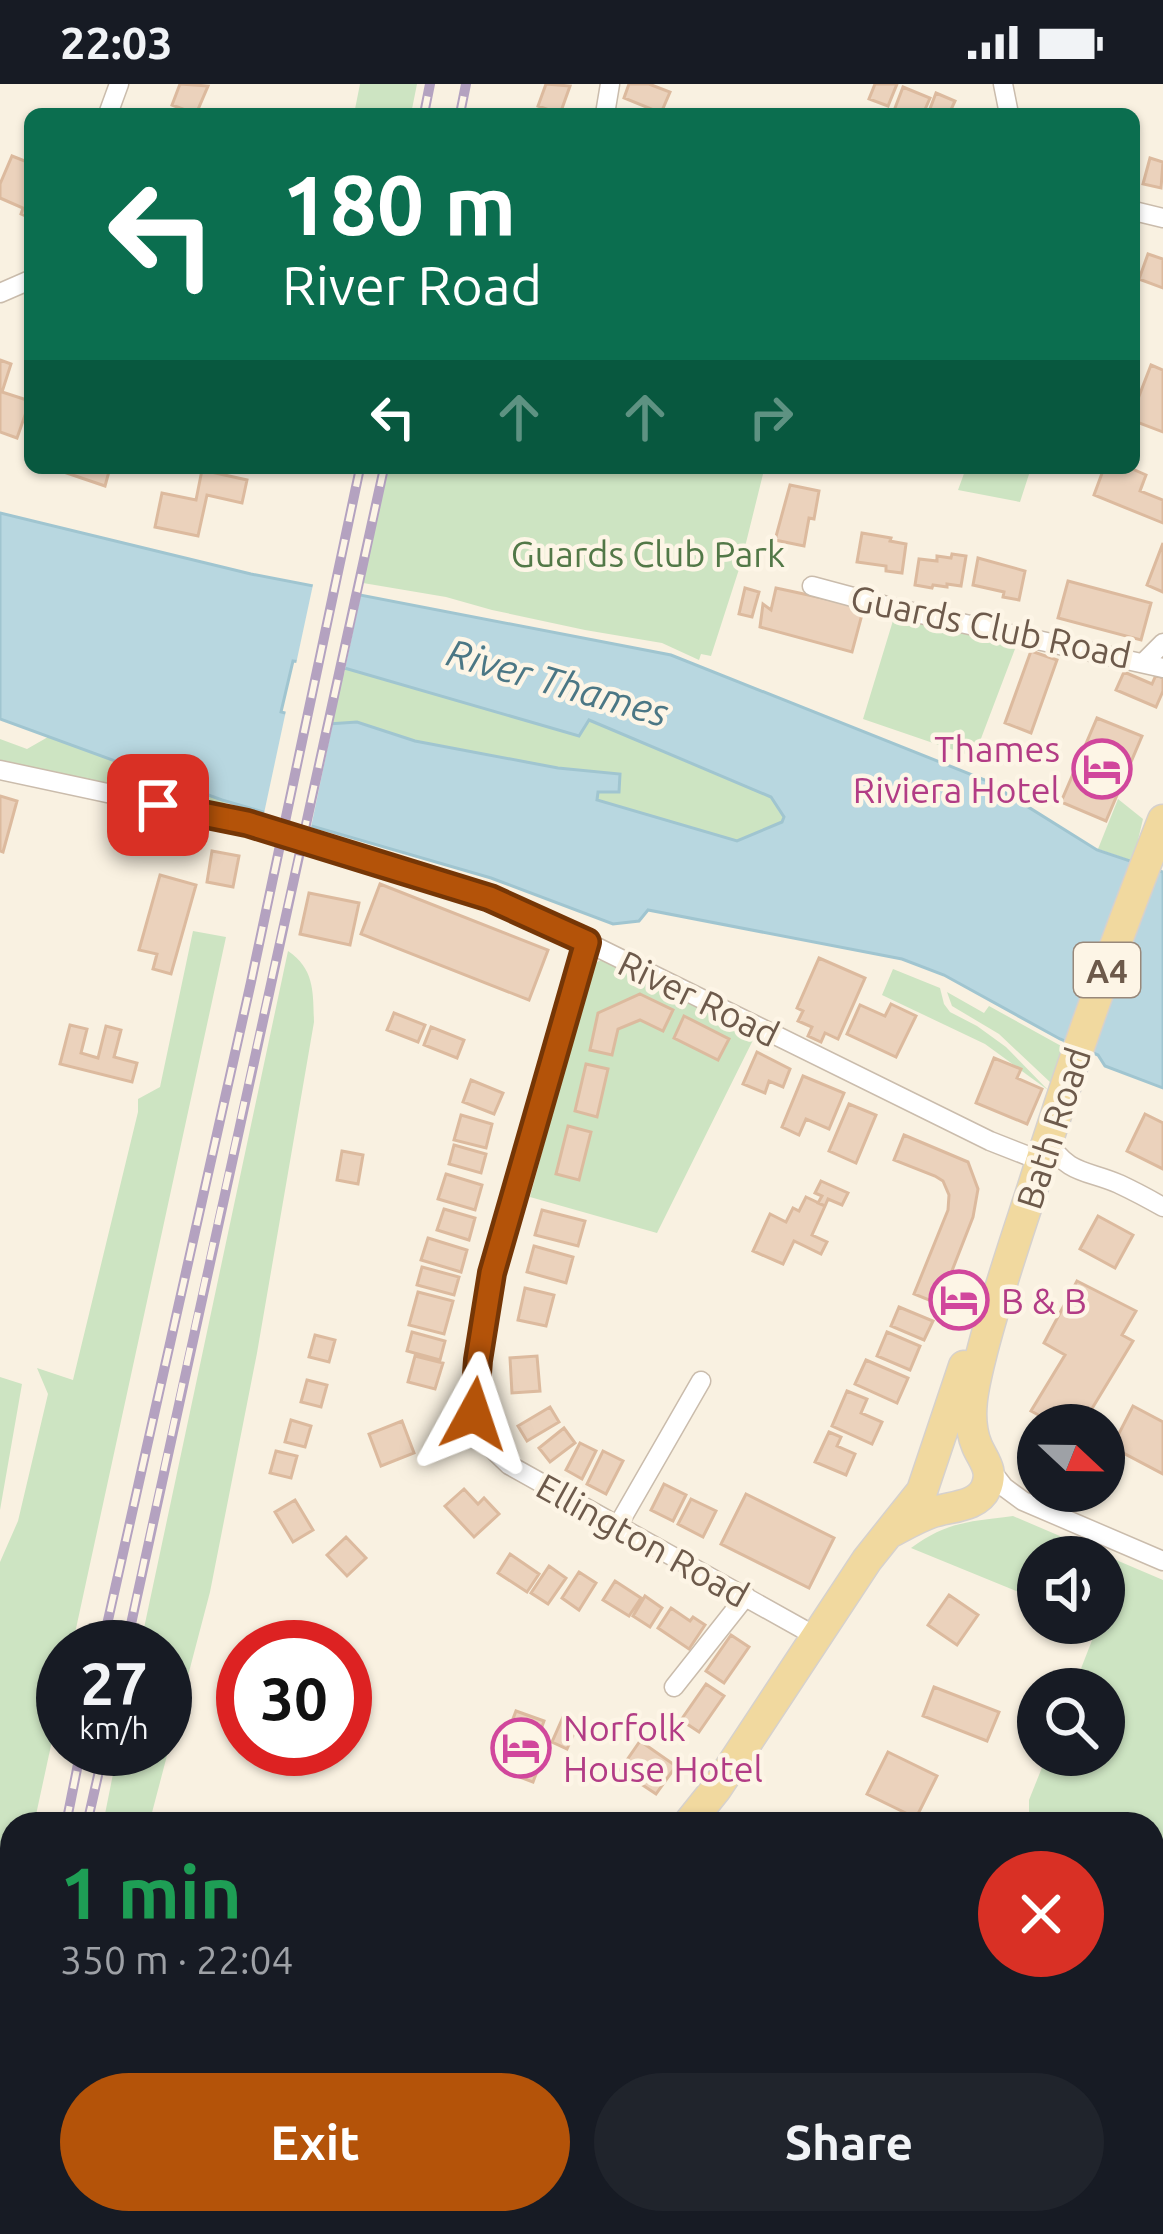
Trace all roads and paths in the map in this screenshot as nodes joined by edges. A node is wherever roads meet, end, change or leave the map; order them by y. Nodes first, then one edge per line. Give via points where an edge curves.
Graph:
1 (812, 586) dead end
2 (1163, 643) edge
3 (1153, 665) edge
4 (0, 770) edge
5 (1163, 820) edge
6 (587, 942) junction
7 (1047, 1140) junction
8 (1163, 1207) edge
9 (994, 1302) junction
10 (701, 1381) dead end
11 (984, 1460) junction
12 (931, 1465) junction
13 (1017, 1497) edge
14 (1017, 1501) edge
15 (965, 1504) junction
16 (1049, 1512) edge
17 (616, 1527) junction
18 (889, 1532) junction
19 (1163, 1561) edge
20 (746, 1596) junction
21 (817, 1637) junction
22 (674, 1687) dead end
23 (698, 1812) edge

1 - 3 street, Guards Club Road
2 - 3 street, Guards Club Road
4 - 6 street, River Road via 247,823 490,898
5 - 7 main road, Bath Road / A4
6 - 7 street, River Road via 990,1141
6 - 17 street, Ellington Road via 492,1273 474,1414 487,1444 509,1465
7 - 8 street, River Road via 1079,1172
7 - 9 main road, Bath Road / A4
9 - 11 main road, Bath Road / A4 via 971,1407
9 - 12 main road, Bath Road / A4
10 - 17 street
11 - 12 main road via 956,1444
11 - 13 street
11 - 15 main road via 986,1489
12 - 15 main road via 935,1493
12 - 18 main road, Bath Road / A4
14 - 15 street
15 - 18 main road
16 - 19 street
17 - 20 street, Ellington Road
18 - 21 main road, Bath Road / A4
20 - 21 street, Ellington Road
20 - 22 street
21 - 23 main road, Bath Road / A4

